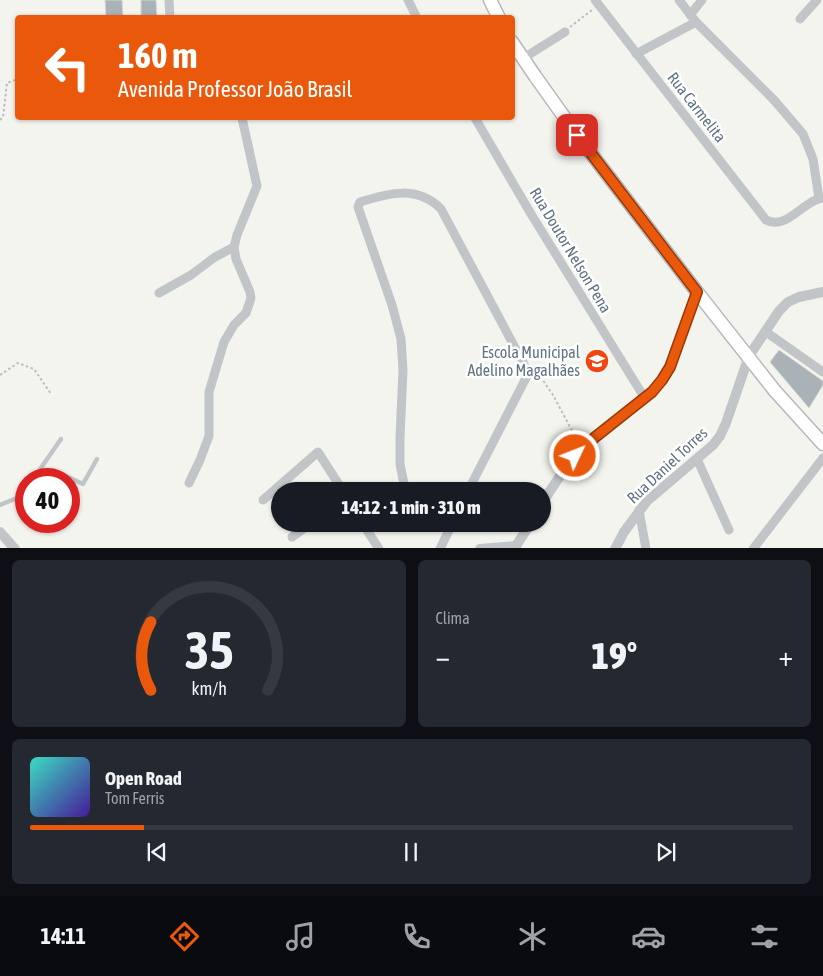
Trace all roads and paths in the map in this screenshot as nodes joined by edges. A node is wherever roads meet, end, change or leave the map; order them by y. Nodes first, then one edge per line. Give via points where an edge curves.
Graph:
1 (169, 0) edge
2 (408, 0) edge
3 (490, 0) edge
4 (679, 0) edge
5 (702, 0) edge
6 (817, 0) edge
7 (597, 2) edge
8 (170, 15) edge
9 (416, 15) edge
10 (498, 15) edge
11 (693, 19) junction
12 (800, 19) dead end
13 (564, 32) joint
14 (515, 47) edge
15 (636, 54) junction
16 (522, 58) junction
17 (15, 80) edge
18 (0, 120) edge
19 (242, 120) edge
20 (476, 120) edge
21 (821, 198) edge
22 (234, 247) junction
23 (697, 292) junction
24 (823, 292) edge
25 (158, 293) dead end
26 (766, 332) junction
27 (749, 356) junction
28 (823, 372) edge
29 (528, 374) junction
30 (0, 375) edge
31 (51, 394) dead end
32 (644, 397) junction
33 (61, 439) dead end
34 (823, 444) edge
35 (582, 449) junction
36 (96, 458) dead end
37 (823, 458) edge
38 (698, 459) junction
39 (41, 468) edge
40 (284, 482) edge
41 (337, 482) edge
42 (404, 482) edge
43 (473, 482) edge
44 (80, 483) edge
45 (189, 483) dead end
46 (551, 490) edge
47 (271, 493) edge
48 (15, 499) edge
49 (263, 500) dead end
50 (0, 505) edge
51 (639, 510) junction
52 (728, 530) dead end
53 (0, 532) edge
54 (299, 532) edge
55 (368, 532) edge
56 (448, 532) edge
57 (525, 532) edge
58 (292, 537) dead end
59 (517, 547) edge
60 (15, 548) edge
61 (379, 548) edge
62 (440, 548) edge
63 (480, 548) edge
64 (615, 548) edge
65 (646, 548) edge
66 (753, 548) edge

1 - 8 street
2 - 9 street
3 - 10 main road
4 - 11 street
5 - 11 street
6 - 12 street
7 - 13 path
7 - 15 street, Rua Carmelita
11 - 15 street
11 - 21 street via 774,100 803,134 813,159
13 - 16 street
14 - 16 main road
15 - 21 street, Rua Carmelita via 766,220 781,222
16 - 23 main road
17 - 18 path via 7,83
19 - 22 street via 257,186
20 - 32 street, Rua Doutor Nelson Pena
22 - 25 street
22 - 45 street via 251,298 246,313 224,342 209,392 209,436
23 - 27 main road
23 - 32 street via 670,367 652,392
24 - 26 street, Rua Daniel Torres via 788,302
26 - 27 street, Rua Daniel Torres
26 - 28 street
27 - 34 main road via 775,391
27 - 38 street, Rua Daniel Torres via 720,436
29 - 35 path via 542,379
29 - 42 street via 441,209 425,197 398,192 360,202 358,205 392,305 400,339 403,370 400,455
29 - 43 street
30 - 31 path via 18,363 34,369
32 - 35 street
33 - 39 lane
35 - 46 street
36 - 44 lane via 83,484
37 - 66 street
38 - 51 street, Rua Daniel Torres via 664,485
38 - 52 street
40 - 41 street via 318,452
47 - 49 street
48 - 50 lane
51 - 64 street, Rua Daniel Torres
51 - 65 street
53 - 60 street
54 - 58 street
55 - 61 street
56 - 62 street
57 - 59 street
59 - 63 street

